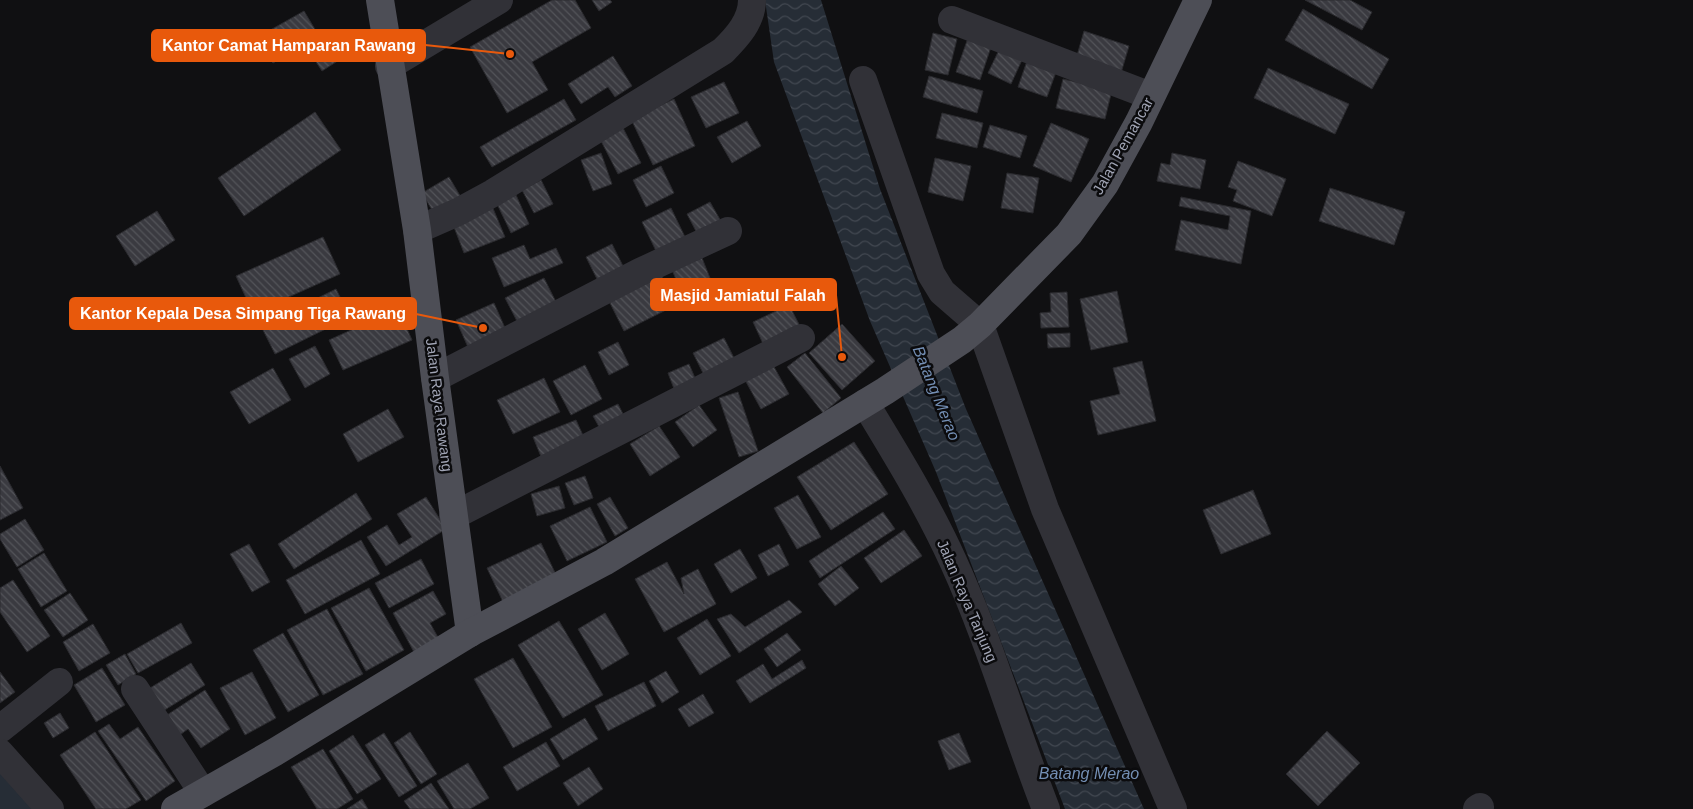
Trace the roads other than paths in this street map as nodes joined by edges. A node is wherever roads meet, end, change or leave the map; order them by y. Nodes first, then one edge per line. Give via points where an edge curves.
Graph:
1 (380, 0) edge
2 (499, 0) edge
3 (752, 0) edge
4 (1198, 0) edge
5 (952, 20) dead end
6 (389, 66) junction
7 (863, 80) dead end
8 (1151, 96) junction
9 (417, 230) junction
10 (728, 231) dead end
11 (971, 333) junction
12 (801, 338) dead end
13 (435, 378) junction
14 (875, 397) junction
15 (453, 516) junction
16 (470, 633) junction
17 (59, 682) dead end
18 (135, 689) dead end
19 (0, 729) edge
20 (0, 753) edge
21 (203, 793) junction
22 (50, 809) edge
23 (175, 809) edge
24 (1046, 809) edge
25 (1173, 809) edge

1 - 6 main road, Jalan Raya Rawang
2 - 6 street
3 - 9 street via 748,19 722,51 493,193
4 - 8 main road, Jalan Pemancar
5 - 8 street
6 - 9 main road, Jalan Raya Rawang
7 - 11 street via 932,274
8 - 11 main road, Jalan Pemancar via 1105,184 1069,234
9 - 13 main road, Jalan Raya Rawang
10 - 13 street via 640,272
11 - 14 main road, Jalan Pemancar
11 - 25 street
12 - 15 street
13 - 15 main road, Jalan Raya Rawang
14 - 16 main road, Jalan Pemancar via 604,562
14 - 24 street, Jalan Raya Tanjung via 953,562
15 - 16 main road, Jalan Raya Rawang
16 - 21 main road, Jalan Pemancar
17 - 19 street
18 - 21 street
20 - 22 street
21 - 23 main road, Jalan Pemancar

